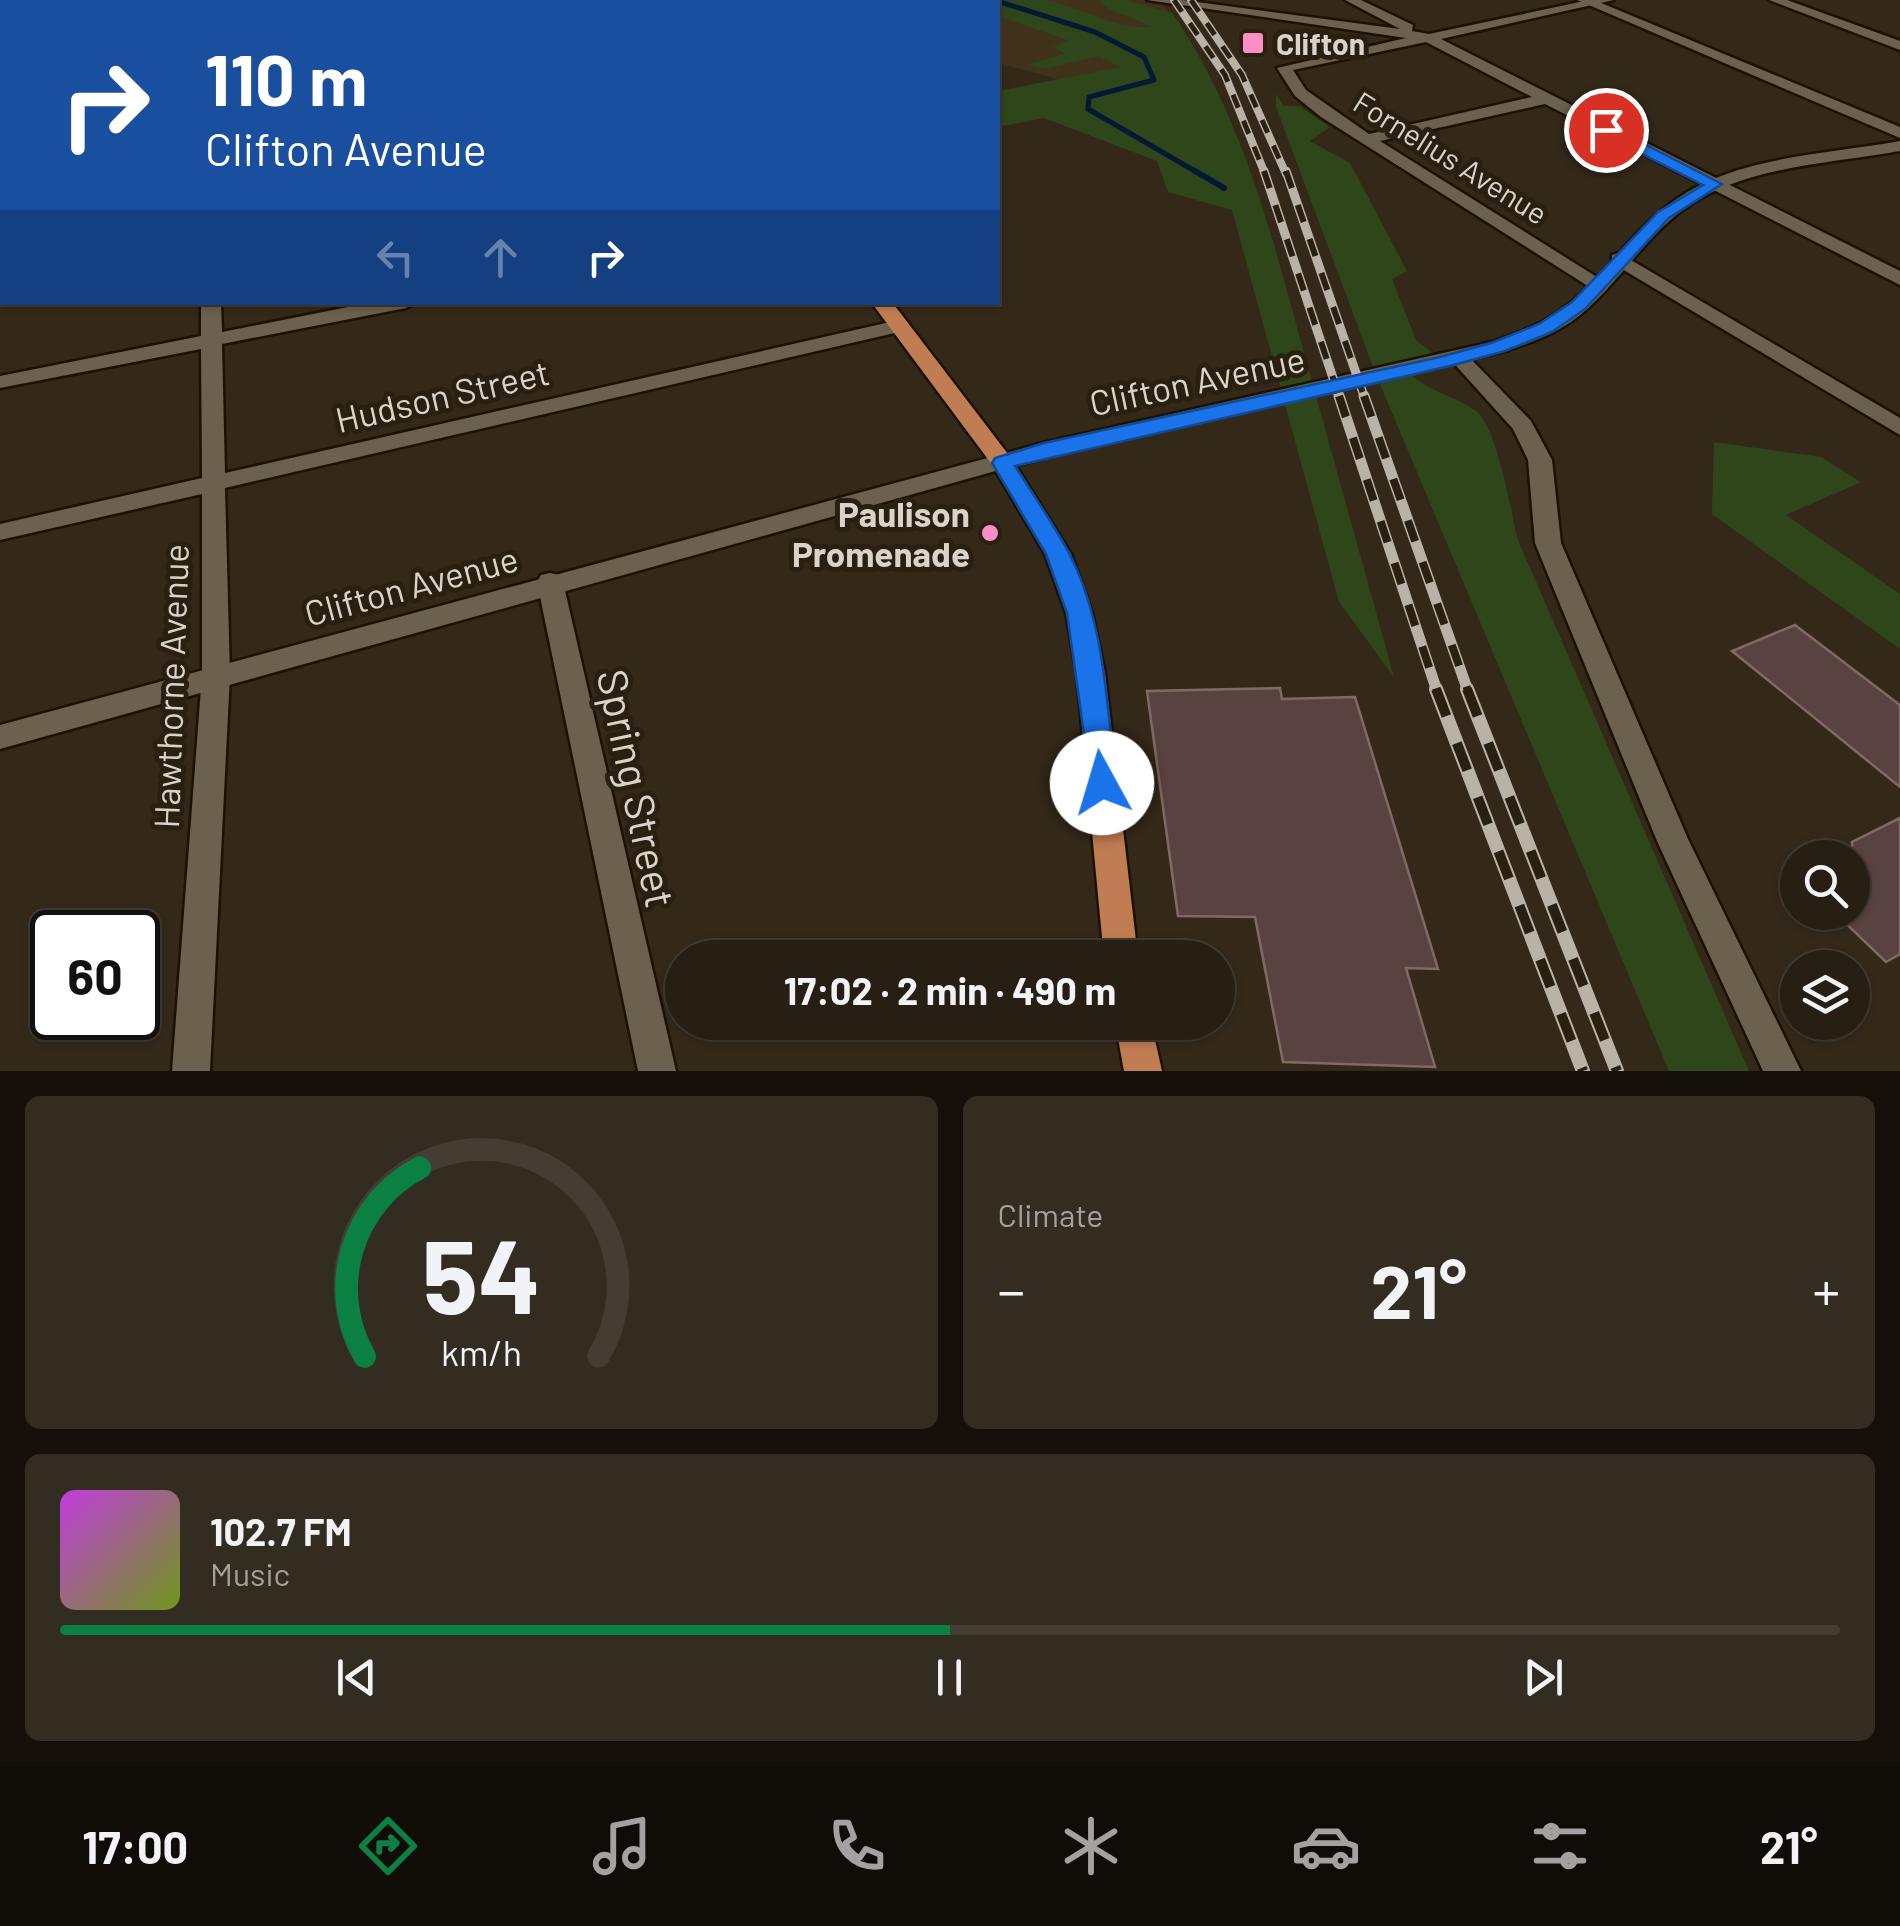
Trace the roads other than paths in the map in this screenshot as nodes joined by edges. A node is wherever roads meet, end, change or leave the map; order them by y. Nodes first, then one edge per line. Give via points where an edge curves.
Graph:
1 (1153, 0) edge
2 (1351, 0) edge
3 (1608, 0) edge
4 (1775, 0) edge
5 (1587, 2) edge
6 (1426, 38) junction
7 (1900, 46) edge
8 (1545, 99) junction
9 (1900, 133) edge
10 (1367, 139) junction
11 (1900, 146) edge
12 (1714, 184) junction
13 (1619, 259) junction
14 (1900, 279) edge
15 (1598, 284) junction
16 (211, 305) edge
17 (391, 305) edge
18 (882, 305) edge
19 (898, 326) junction
20 (211, 342) junction
21 (1459, 358) junction
22 (0, 382) edge
23 (1900, 428) edge
24 (1002, 463) junction
25 (214, 483) junction
26 (0, 532) edge
27 (550, 582) junction
28 (216, 675) junction
29 (0, 736) edge
30 (1119, 940) edge
31 (1136, 1040) edge
32 (191, 1071) edge
33 (657, 1071) edge
34 (1142, 1071) edge
35 (1782, 1071) edge

1 - 6 street
2 - 6 street
3 - 5 street
4 - 7 street
5 - 6 street
5 - 9 street
6 - 8 street
6 - 10 street, Fornelius Avenue via 1284,68 1311,103
8 - 10 street
8 - 12 street
10 - 15 street, Fornelius Avenue
11 - 12 street, Clifton Avenue
12 - 13 street, Clifton Avenue via 1664,215
12 - 14 street
13 - 15 street, Clifton Avenue
13 - 23 street
15 - 21 street, Clifton Avenue via 1546,328
16 - 20 street, Hawthorne Avenue
17 - 20 street
18 - 19 main road
19 - 24 main road
19 - 25 street, Hudson Street
20 - 22 street
20 - 25 street, Hawthorne Avenue
21 - 24 street, Clifton Avenue
21 - 35 street via 1523,426 1540,460 1548,543 1673,841
24 - 27 street, Clifton Avenue
24 - 30 main road via 1058,554 1079,613
25 - 26 street, Hudson Street
25 - 28 street, Hawthorne Avenue
27 - 28 street, Clifton Avenue
27 - 33 street, Spring Street
28 - 29 street, Clifton Avenue
28 - 32 street, Hawthorne Avenue
31 - 34 main road

